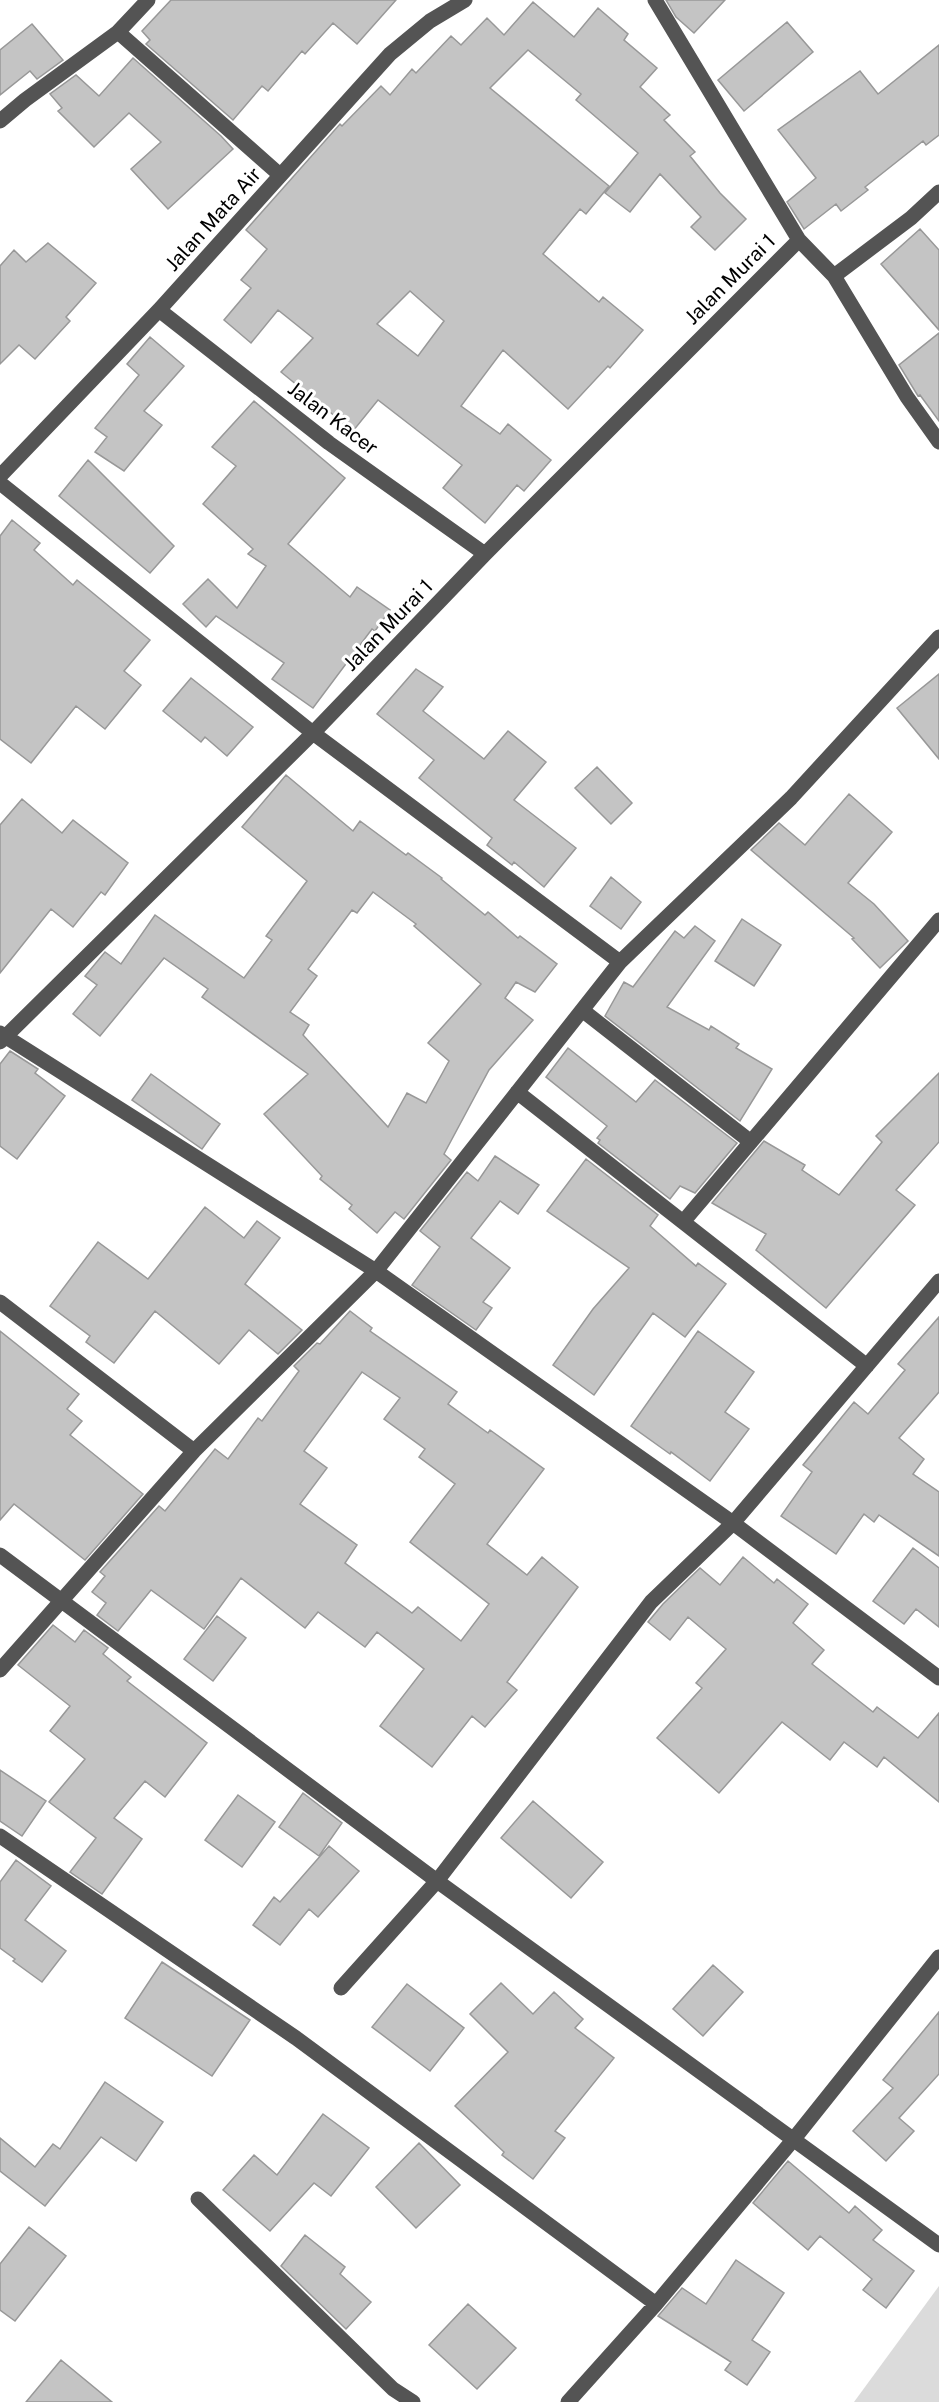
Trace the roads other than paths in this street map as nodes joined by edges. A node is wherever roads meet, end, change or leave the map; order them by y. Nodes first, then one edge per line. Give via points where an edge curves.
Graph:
1 (148, 0) edge
2 (465, 0) edge
3 (655, 0) edge
4 (118, 32) junction
5 (0, 122) edge
6 (280, 175) junction
7 (939, 192) edge
8 (799, 240) junction
9 (834, 276) junction
10 (159, 310) junction
11 (939, 442) edge
12 (0, 476) edge
13 (0, 483) edge
14 (485, 554) junction
15 (939, 637) edge
16 (314, 733) junction
17 (939, 920) edge
18 (620, 962) junction
19 (582, 1010) junction
20 (2, 1037) edge
21 (518, 1092) junction
22 (751, 1142) junction
23 (683, 1222) junction
24 (376, 1271) junction
25 (939, 1281) edge
26 (0, 1302) edge
27 (867, 1366) junction
28 (194, 1451) junction
29 (733, 1523) junction
30 (0, 1555) edge
31 (61, 1599) junction
32 (0, 1670) edge
33 (939, 1678) edge
34 (0, 1836) edge
35 (437, 1881) junction
36 (939, 1957) edge
37 (341, 1988) dead end
38 (793, 2140) junction
39 (198, 2199) dead end
40 (939, 2245) edge
41 (656, 2304) junction
42 (413, 2402) edge
43 (568, 2402) edge

1 - 4 street
2 - 6 street, Jalan Mata Air via 430,21 390,54
3 - 8 street
4 - 5 street
4 - 6 street
6 - 10 street, Jalan Mata Air
7 - 9 street
8 - 9 street
8 - 14 street, Jalan Murai 1
9 - 11 street
10 - 12 street, Jalan Mata Air
10 - 14 street, Jalan Kacer via 329,443
13 - 16 street
14 - 16 street, Jalan Murai 1
15 - 18 street via 791,798
16 - 18 street
16 - 20 street, Jalan Murai 1
17 - 22 street
18 - 19 street
19 - 21 street
19 - 22 street
20 - 24 street
21 - 23 street
21 - 24 street
22 - 23 street
23 - 27 street
24 - 28 street
24 - 29 street
25 - 27 street
26 - 28 street
27 - 29 street
28 - 31 street
29 - 33 street
29 - 35 street via 651,1602
30 - 31 street
31 - 32 street
31 - 35 street
34 - 41 street via 296,2038
35 - 37 street
35 - 38 street
36 - 38 street
38 - 40 street
38 - 41 street
39 - 42 street via 393,2389
41 - 43 street

